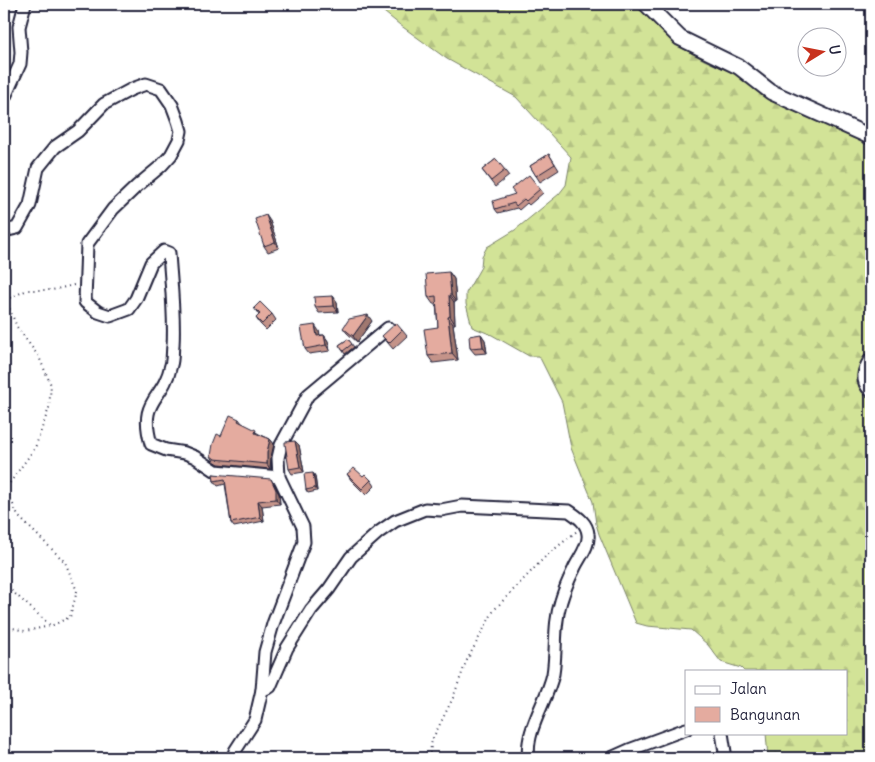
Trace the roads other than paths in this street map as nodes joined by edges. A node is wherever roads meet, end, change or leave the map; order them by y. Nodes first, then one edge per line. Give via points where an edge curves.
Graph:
1 (25, 4) edge
2 (646, 4) edge
3 (4, 99) edge
4 (871, 137) edge
5 (4, 231) edge
6 (388, 328) edge
7 (871, 361) edge
8 (871, 389) edge
9 (279, 477) junction
10 (262, 690) junction
11 (685, 729) edge
12 (722, 734) edge
13 (233, 758) edge
14 (529, 758) edge
15 (611, 758) edge
16 (724, 758) edge

1 - 3 street via 19,27 20,64
2 - 4 street via 680,38 739,68 771,92
5 - 9 street via 17,228 30,204 38,168 55,147 78,131 104,104 146,84 161,89 178,121 179,140 171,155 113,209 87,244 85,302 110,316 129,309 151,263 164,251 169,253 174,324 171,365 147,414 151,444 195,457 216,471
6 - 9 street via 308,395 281,445
7 - 8 street via 865,377
9 - 10 street via 303,527 304,542 272,624 265,652
10 - 13 street via 254,720
10 - 14 street via 270,687 287,648 310,610 351,557 395,521 424,509 462,506 569,511 584,525 588,542 574,569 556,619 553,674 537,716
11 - 15 street
12 - 16 street

